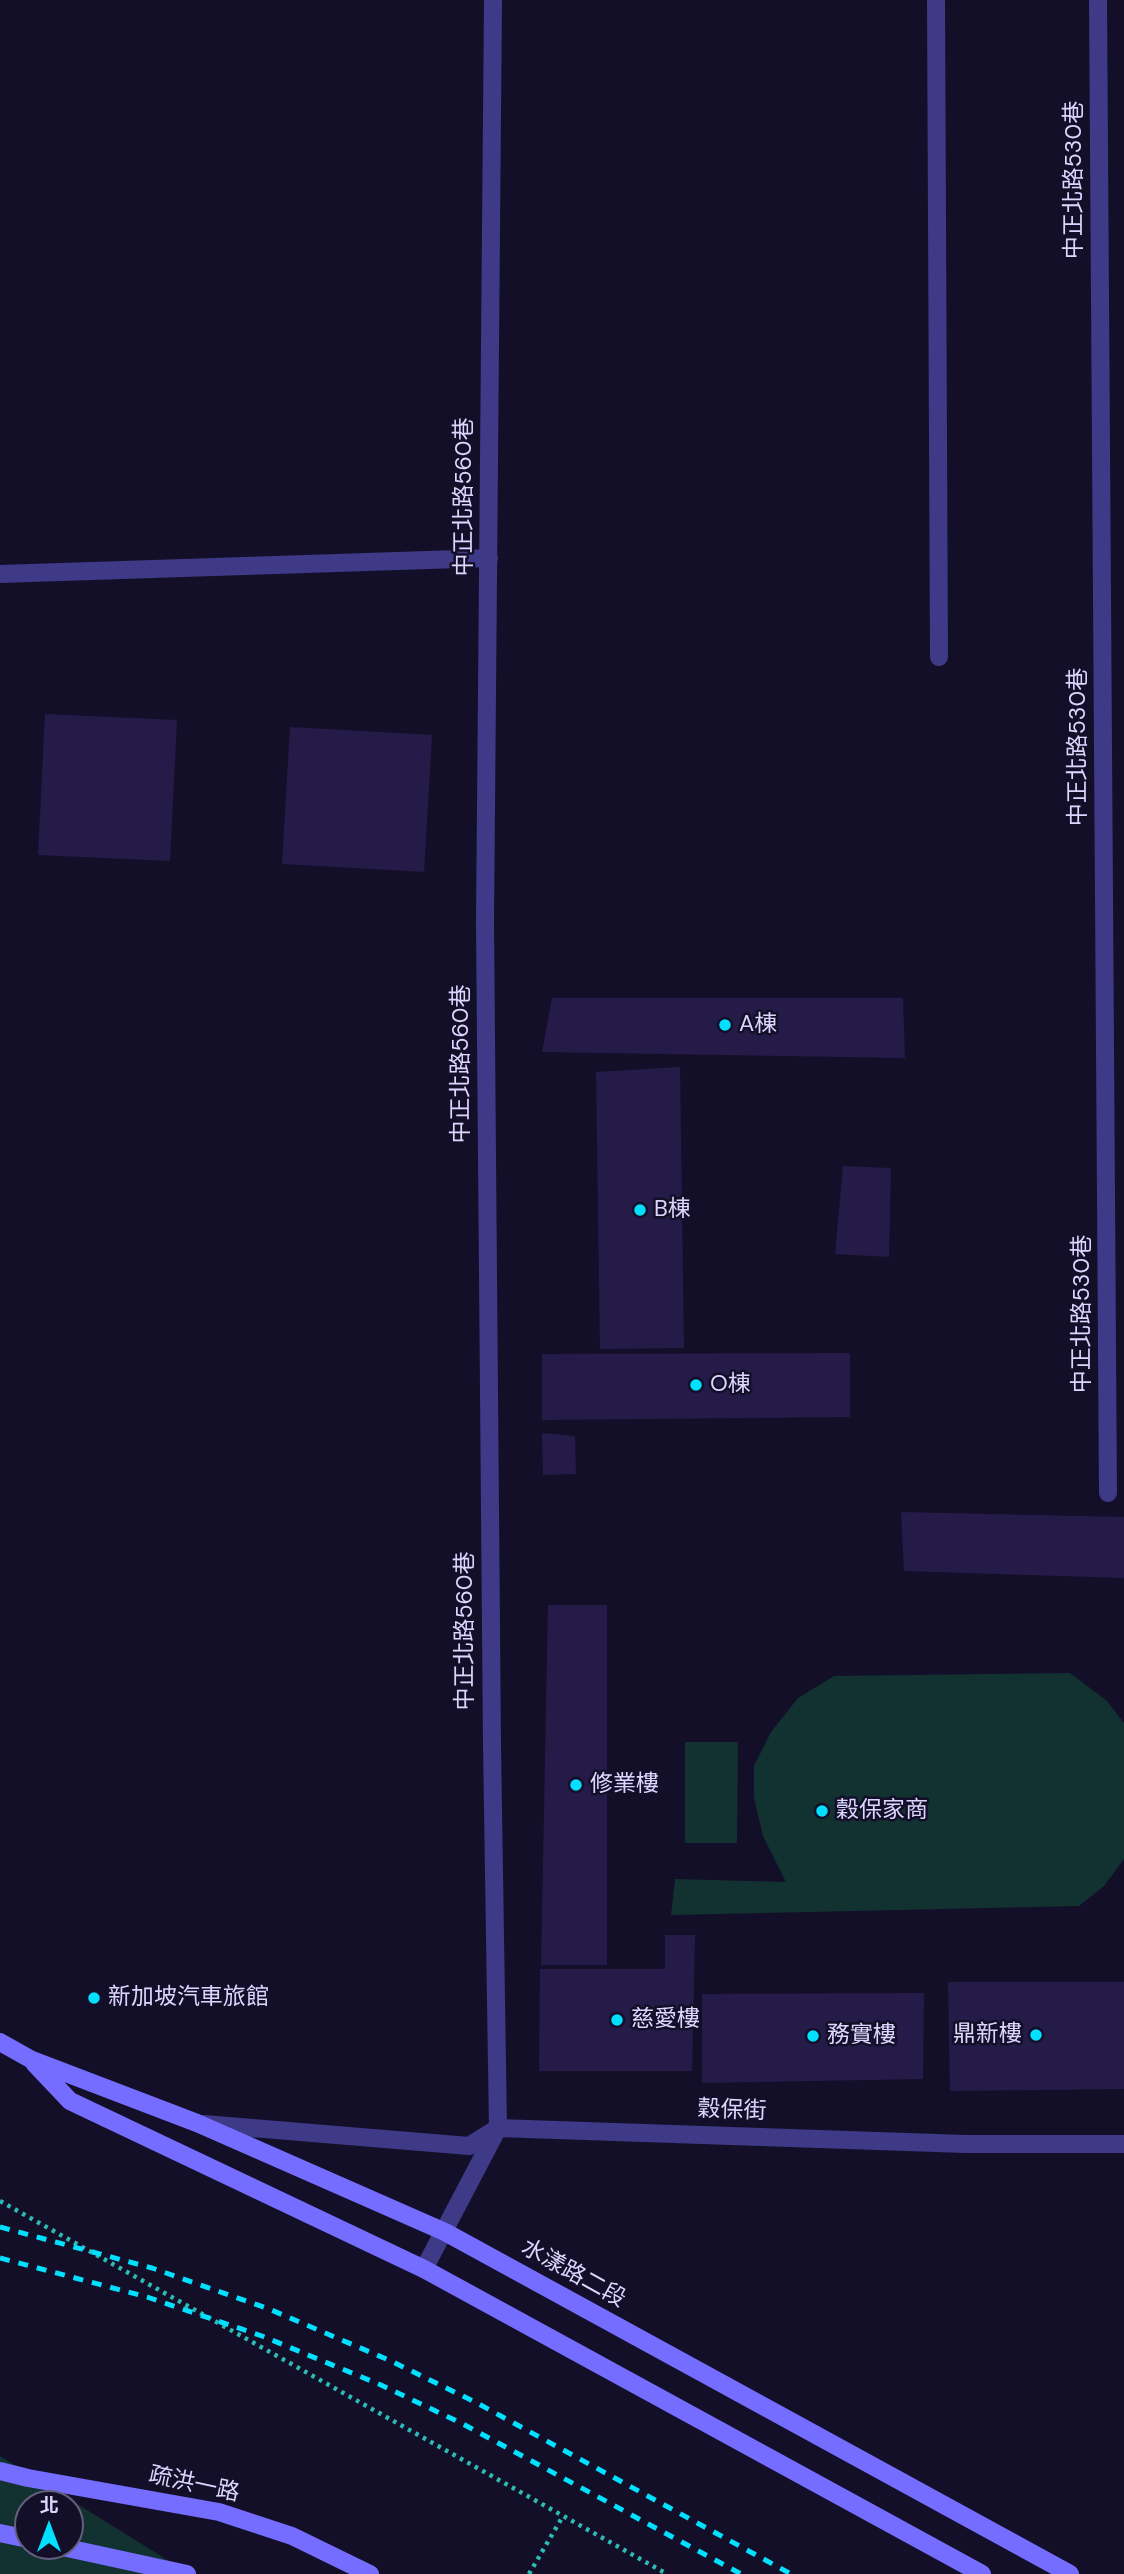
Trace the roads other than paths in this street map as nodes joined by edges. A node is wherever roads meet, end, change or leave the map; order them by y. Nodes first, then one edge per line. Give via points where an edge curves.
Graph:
1 (493, 0) edge
2 (936, 0) edge
3 (1098, 0) edge
4 (489, 558) junction
5 (0, 574) edge
6 (939, 657) dead end
7 (1108, 1493) dead end
8 (0, 2042) edge
9 (32, 2060) junction
10 (197, 2123) junction
11 (498, 2128) junction
12 (1124, 2144) edge
13 (445, 2232) junction
14 (424, 2269) junction
15 (0, 2471) edge
16 (84, 2552) edge
17 (187, 2574) edge
18 (370, 2574) edge
19 (982, 2574) edge
20 (1070, 2574) edge

1 - 4 street, 中正北路560巷
2 - 6 street
3 - 7 street, 中正北路530巷
4 - 5 street
4 - 11 street, 中正北路560巷 via 485,935
8 - 9 street, 水漾路二段
9 - 10 street, 水漾路二段
9 - 14 street, 水漾路二段 via 70,2101
10 - 11 street via 469,2146
10 - 13 street, 水漾路二段
11 - 12 street, 穀保街 via 965,2144
11 - 13 street
13 - 14 street
13 - 20 street, 水漾路二段
14 - 19 street, 水漾路二段
15 - 18 street, 疏洪一路 via 219,2512 292,2536
16 - 17 street

